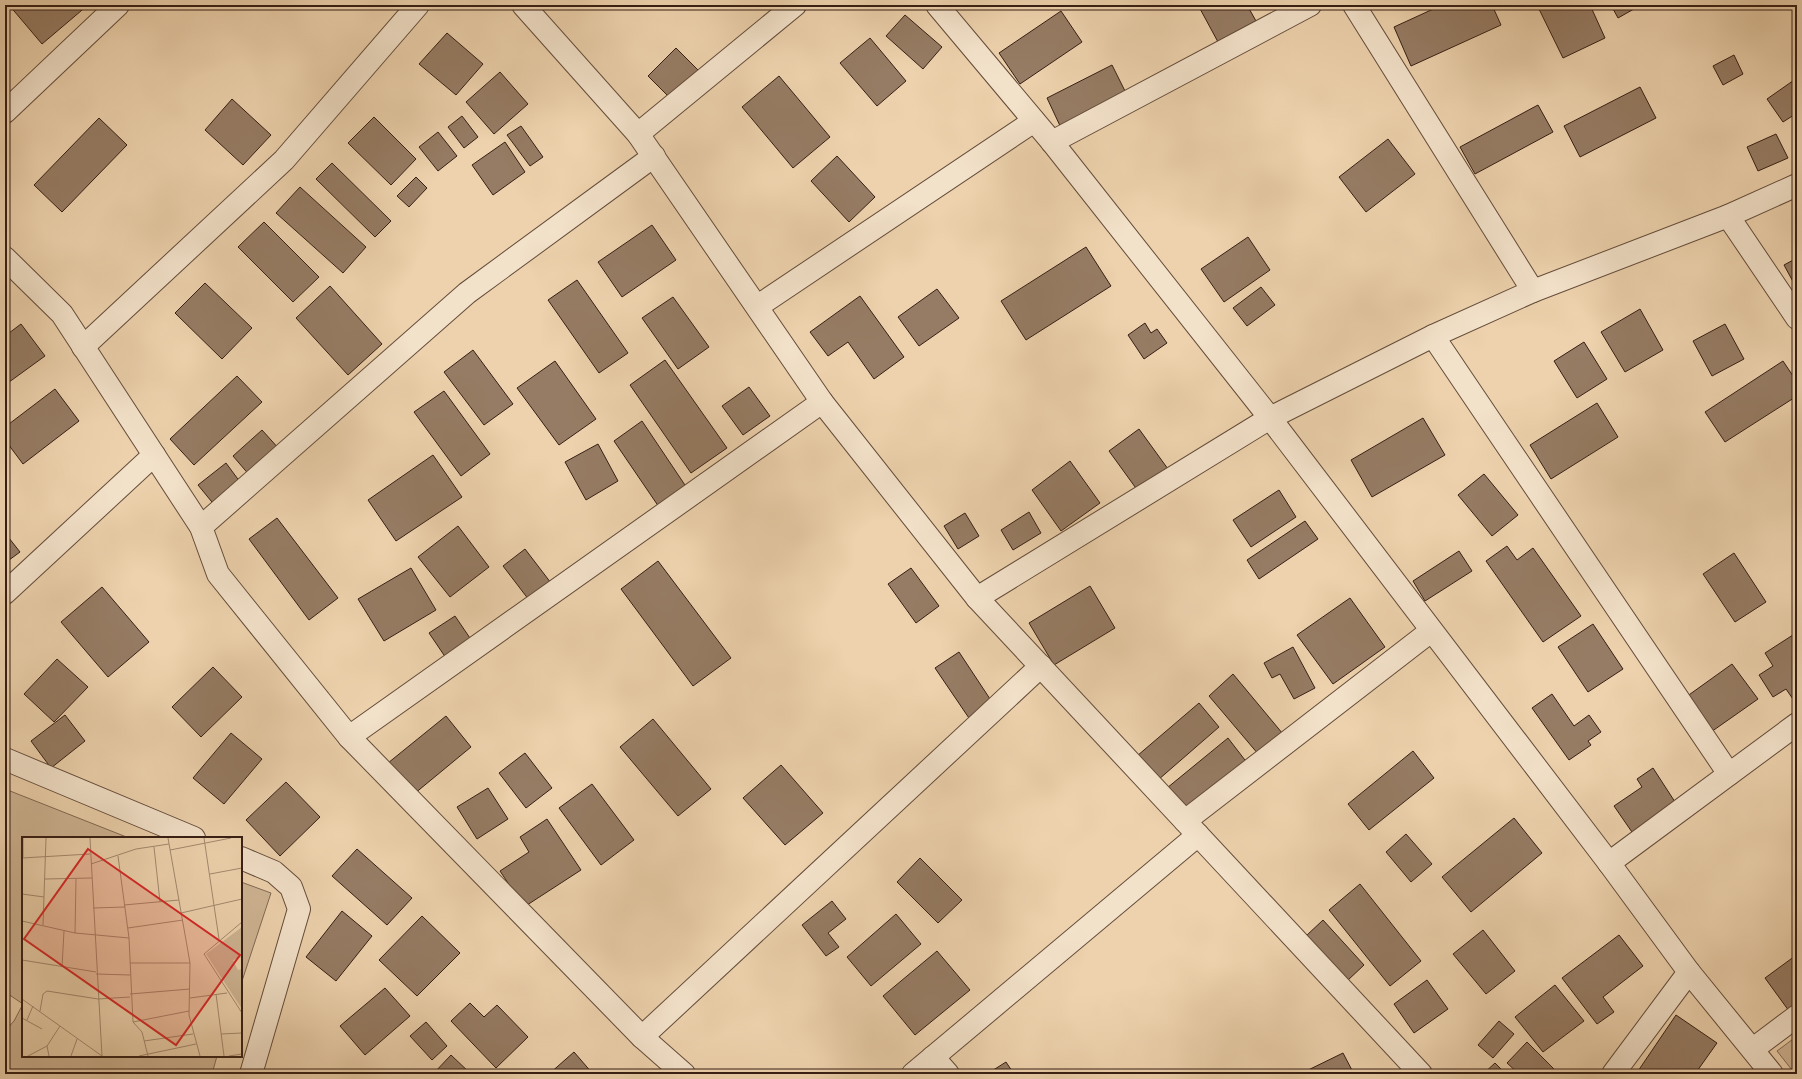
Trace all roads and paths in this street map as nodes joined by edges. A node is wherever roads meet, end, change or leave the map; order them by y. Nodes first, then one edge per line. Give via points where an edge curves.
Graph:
1 (118, 5) edge
2 (418, 5) edge
3 (523, 5) edge
4 (796, 5) edge
5 (937, 5) edge
6 (1310, 5) edge
7 (1354, 5) edge
8 (5, 112) edge
9 (1034, 121) junction
10 (638, 134) junction
11 (1052, 142) junction
12 (654, 156) junction
13 (1797, 185) edge
14 (1728, 216) junction
15 (5, 258) edge
16 (1533, 291) junction
17 (758, 306) junction
18 (1797, 318) edge
19 (1433, 336) junction
20 (83, 347) junction
21 (822, 402) junction
22 (1270, 418) junction
23 (154, 455) junction
24 (201, 527) junction
25 (5, 593) edge
26 (977, 598) junction
27 (1431, 631) junction
28 (1041, 666) junction
29 (1797, 724) edge
30 (349, 737) junction
31 (5, 759) edge
32 (1729, 774) junction
33 (1192, 828) junction
34 (192, 837) edge
35 (242, 858) edge
36 (1609, 863) junction
37 (1689, 972) junction
38 (1797, 1016) edge
39 (642, 1037) junction
40 (1753, 1049) junction
41 (933, 1057) junction
42 (251, 1074) edge
43 (684, 1074) edge
44 (913, 1074) edge
45 (948, 1074) edge
46 (1421, 1074) edge
47 (1612, 1074) edge
48 (1772, 1074) edge

1 - 8 street
2 - 20 street via 284,160
3 - 10 street
4 - 10 street
5 - 9 street
6 - 11 street
7 - 16 street
9 - 11 street
9 - 17 street
10 - 12 street
11 - 22 street
12 - 17 street
12 - 24 street via 467,293
13 - 14 street
14 - 16 street
14 - 18 street
15 - 20 street via 62,314
16 - 19 street
17 - 21 street
19 - 22 street
19 - 32 street
20 - 23 street
21 - 26 street
21 - 30 street
22 - 26 street
22 - 27 street
23 - 24 street
23 - 25 street
24 - 30 street via 218,574
26 - 28 street
27 - 33 street
27 - 36 street
28 - 33 street
28 - 39 street
29 - 32 street
30 - 39 street
31 - 34 street
32 - 36 street
33 - 41 street
33 - 46 street
35 - 42 street via 274,872 291,887 299,909
36 - 37 street
37 - 40 street
37 - 47 street
38 - 40 street
39 - 43 street
40 - 48 street
41 - 44 street
41 - 45 street

